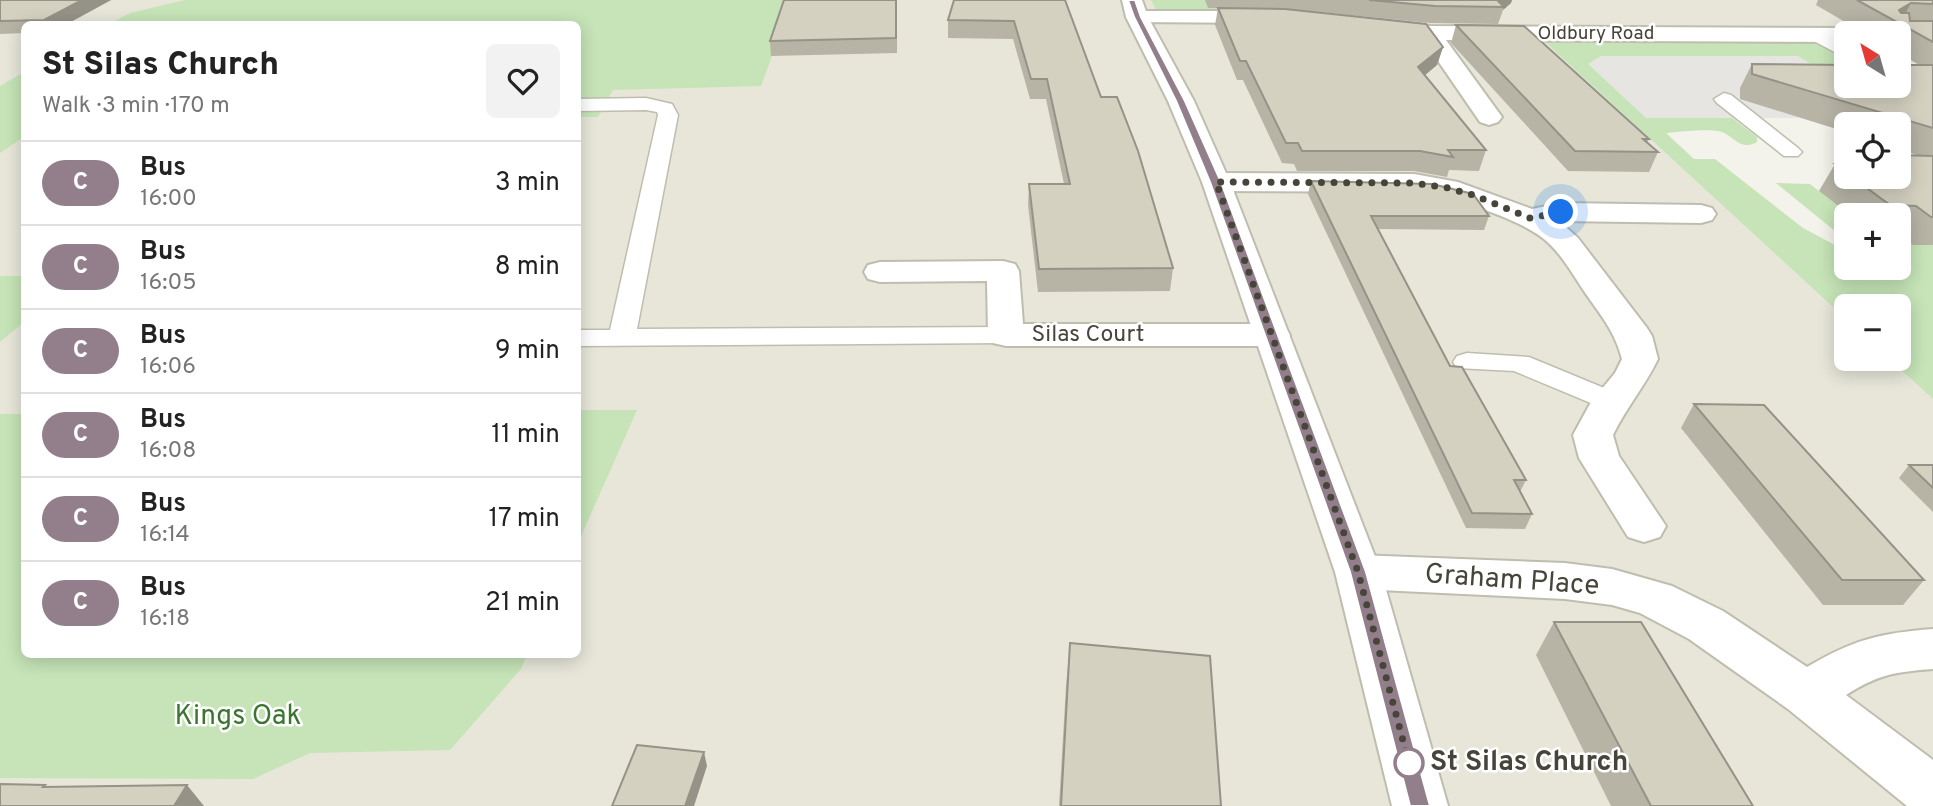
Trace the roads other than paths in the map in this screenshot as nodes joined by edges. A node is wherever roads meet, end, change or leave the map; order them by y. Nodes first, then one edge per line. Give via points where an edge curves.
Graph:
1 (1134, 8) edge
2 (1294, 18) edge
3 (1358, 25) edge
4 (1430, 33) junction
5 (1814, 34) junction
6 (1834, 35) edge
7 (1834, 46) edge
8 (1724, 99) dead end
9 (581, 105) edge
10 (1489, 117) dead end
11 (1791, 152) dead end
12 (1216, 182) junction
13 (1701, 214) dead end
14 (1530, 218) junction
15 (880, 272) dead end
16 (1006, 335) junction
17 (1272, 335) junction
18 (622, 337) junction
19 (581, 338) edge
20 (1467, 362) dead end
21 (1610, 402) junction
22 (1644, 526) dead end
23 (1358, 572) junction
24 (1933, 649) edge
25 (1806, 694) junction
26 (1933, 793) edge
27 (1420, 806) edge

1 - 2 street
1 - 12 street
3 - 4 street, Oldbury Road
4 - 5 street, Oldbury Road
4 - 10 street
5 - 6 street, Oldbury Road
5 - 7 lane
8 - 11 lane
9 - 18 lane via 646,104 665,108 668,115
12 - 14 street via 1413,183 1473,195
12 - 17 street
13 - 14 street via 1561,212
14 - 21 street via 1567,245 1634,336 1640,359
15 - 16 street, Silas Court via 1003,271
16 - 17 street, Silas Court
16 - 18 lane
17 - 23 street
18 - 19 lane
20 - 21 lane via 1519,363
21 - 22 street via 1594,435 1599,458
23 - 25 street, Graham Place via 1612,587 1644,596 1706,625
23 - 27 street
24 - 25 street via 1861,660
25 - 26 street, Graham Place

